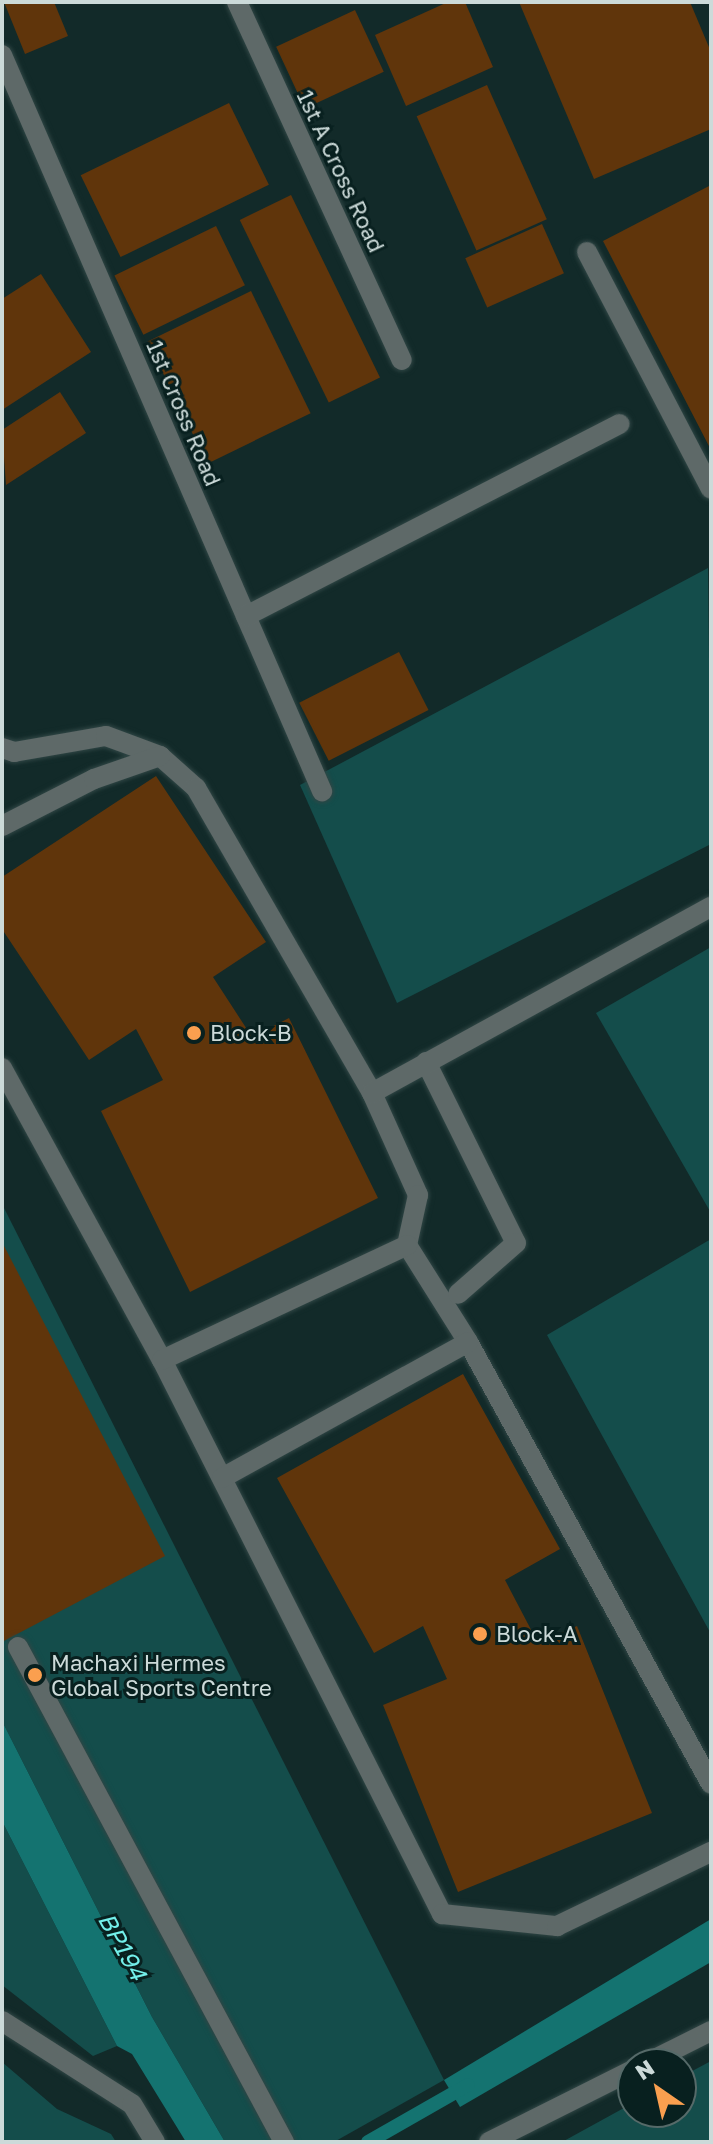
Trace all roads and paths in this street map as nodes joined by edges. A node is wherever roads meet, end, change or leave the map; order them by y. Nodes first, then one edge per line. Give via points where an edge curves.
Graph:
1 (237, 2) edge
2 (2, 55) edge
3 (587, 252) dead end
4 (402, 360) dead end
5 (620, 424) dead end
6 (711, 489) edge
7 (246, 616) junction
8 (2, 748) edge
9 (160, 756) junction
10 (322, 791) dead end
11 (2, 826) edge
12 (711, 907) edge
13 (426, 1062) junction
14 (2, 1068) edge
15 (372, 1093) junction
16 (407, 1245) junction
17 (458, 1294) dead end
18 (468, 1342) junction
19 (162, 1360) junction
20 (222, 1478) junction
21 (18, 1647) dead end
22 (711, 1784) edge
23 (711, 1852) edge
24 (2, 2021) edge
25 (711, 2031) edge
26 (677, 2048) edge
27 (617, 2078) edge
28 (155, 2142) edge
29 (284, 2142) edge
30 (489, 2142) edge

1 - 4 street, 1st A Cross Road
2 - 7 street, 1st Cross Road
3 - 6 street
5 - 7 street
7 - 10 street, 1st Cross Road
8 - 9 street via 14,752 106,736
9 - 11 street via 94,779
9 - 15 street via 196,788
12 - 13 street
13 - 15 street
13 - 17 street via 516,1243
14 - 19 street
15 - 16 street via 418,1195
16 - 18 street
16 - 19 street
18 - 20 street
18 - 22 street
19 - 20 street
20 - 23 street via 442,1914 557,1926
21 - 29 street
24 - 28 street via 132,2104
25 - 26 street
27 - 30 street

